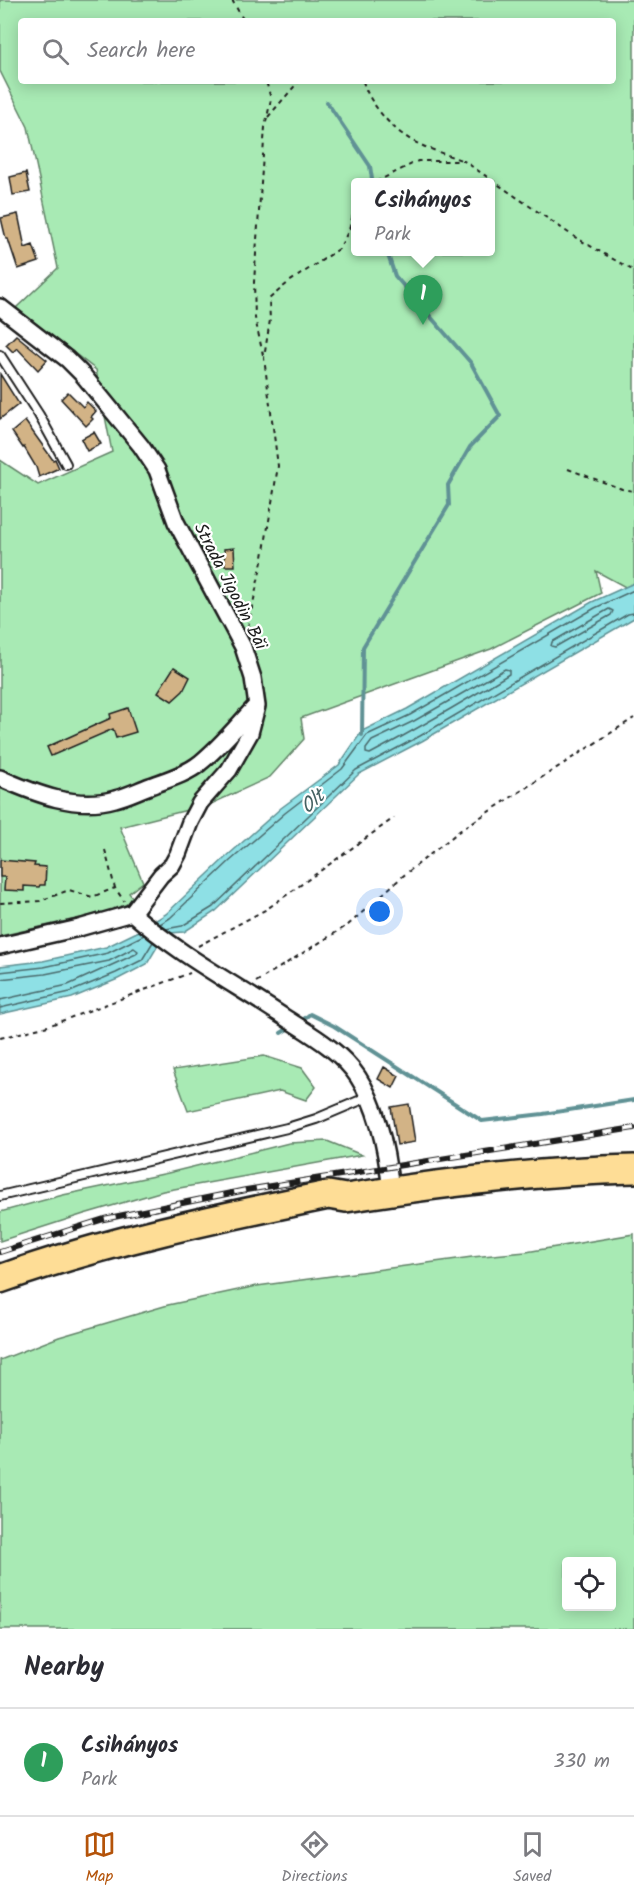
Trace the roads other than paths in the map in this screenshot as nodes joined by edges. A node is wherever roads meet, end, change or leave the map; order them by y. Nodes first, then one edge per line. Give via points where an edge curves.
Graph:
1 (0, 307) edge
2 (0, 355) edge
3 (66, 464) dead end
4 (256, 706) junction
5 (0, 778) edge
6 (138, 918) junction
7 (0, 946) edge
8 (368, 1097) junction
9 (634, 1169) edge
10 (391, 1191) junction
11 (0, 1196) edge
12 (346, 1198) junction
13 (0, 1279) edge
14 (0, 1290) edge

1 - 4 street, Strada Jigodin Băi via 83,375 157,470 176,522 243,647 253,678
2 - 3 lane
4 - 5 street via 198,765 117,799 73,803
4 - 6 street, Strada Jigodin Băi via 250,733 229,770 200,803 178,854 161,875
6 - 7 street
6 - 8 street via 341,1057 359,1078
8 - 10 street via 389,1167
8 - 11 lane via 286,1128
9 - 10 highway via 527,1175
10 - 12 highway
12 - 13 highway via 327,1196 212,1220 108,1245
12 - 14 highway via 328,1207 110,1255

